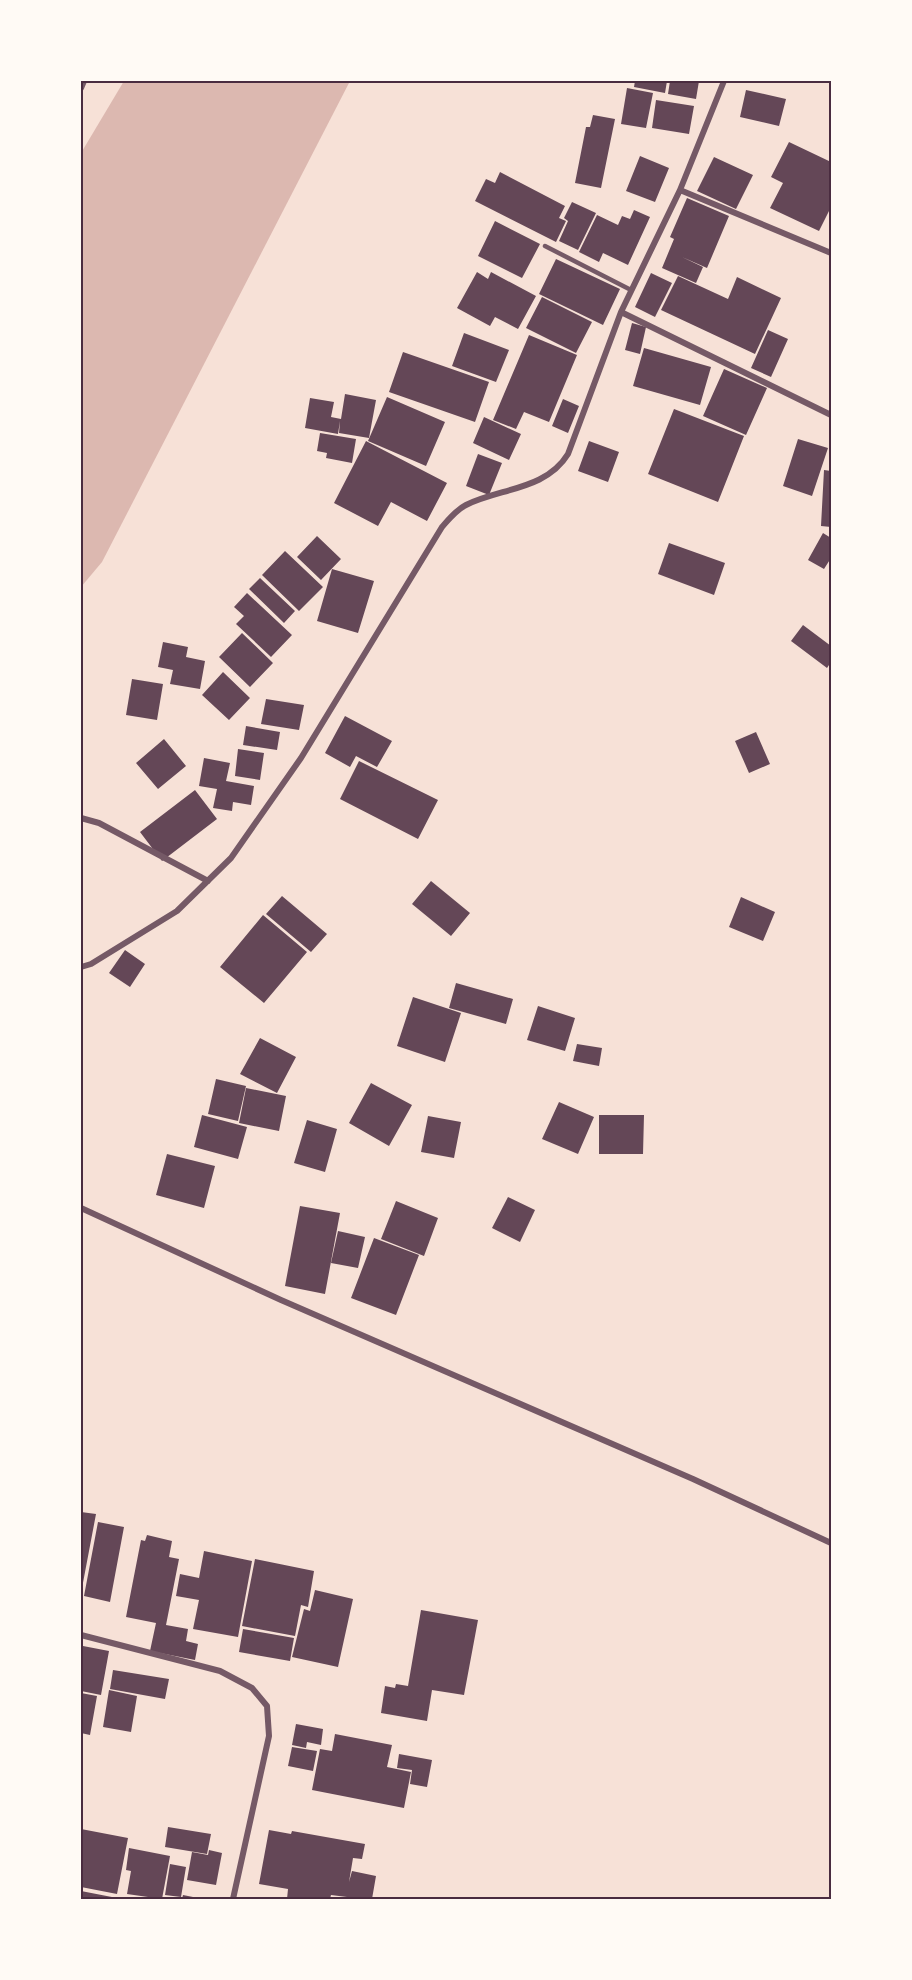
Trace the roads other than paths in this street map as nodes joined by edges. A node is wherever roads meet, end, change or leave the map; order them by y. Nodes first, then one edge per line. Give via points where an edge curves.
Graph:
1 (84, 81) edge
2 (724, 81) edge
3 (81, 88) edge
4 (680, 190) junction
5 (545, 246) dead end
6 (831, 254) edge
7 (631, 290) junction
8 (621, 312) junction
9 (831, 415) edge
10 (81, 818) edge
11 (208, 881) junction
12 (81, 967) edge
13 (81, 1208) edge
14 (831, 1543) edge
15 (81, 1635) edge
16 (233, 1899) edge

1 - 3 street
2 - 4 street
4 - 6 street
4 - 7 street
5 - 7 lane
7 - 8 street
8 - 9 street
8 - 11 street via 560,468 534,482 465,505 453,514 301,758 231,858
10 - 11 street via 99,823
11 - 12 street via 177,911
13 - 14 street
15 - 16 street via 220,1671 252,1688 267,1706 269,1736

